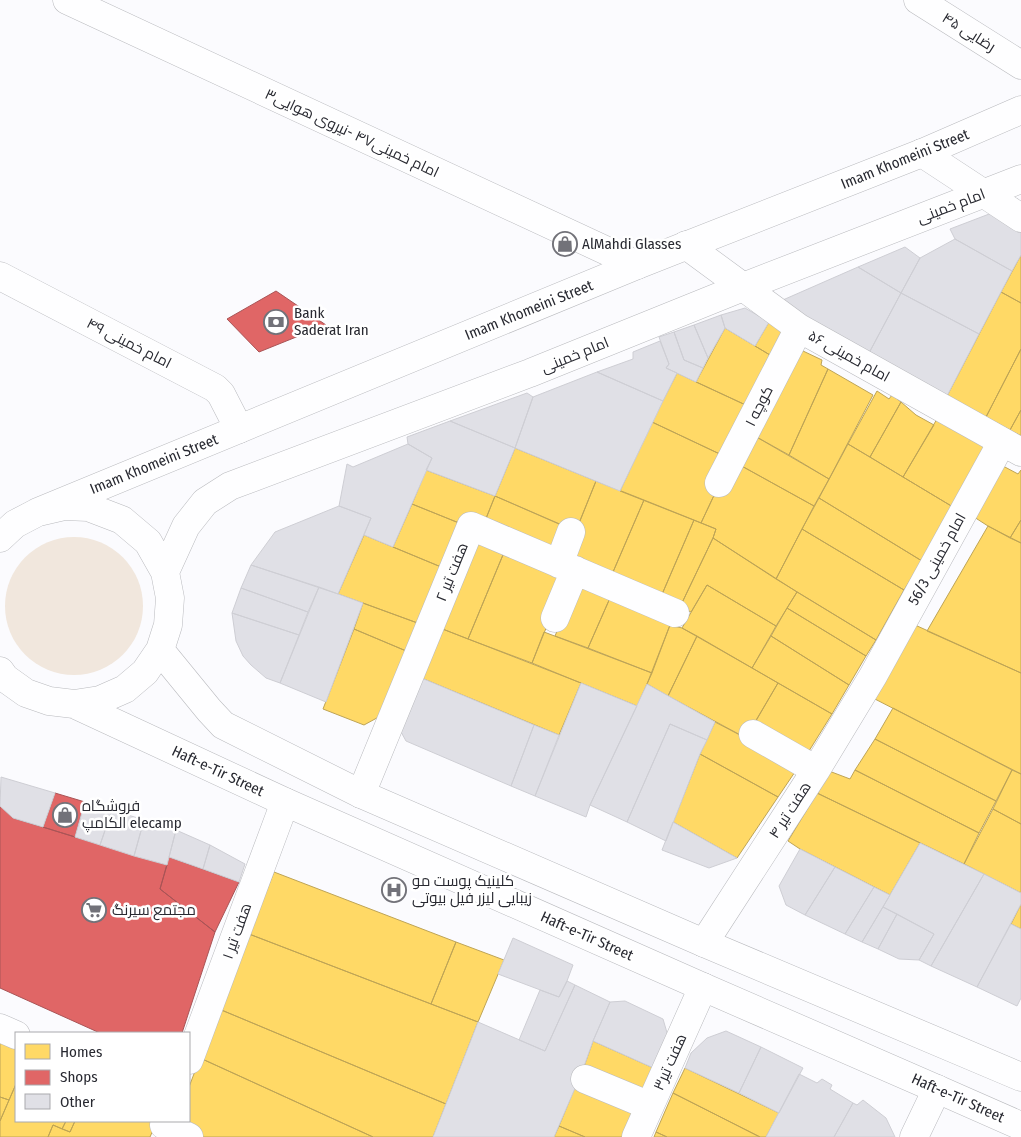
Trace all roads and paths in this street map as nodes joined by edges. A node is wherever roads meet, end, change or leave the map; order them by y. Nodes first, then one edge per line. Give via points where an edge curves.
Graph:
1 (67, 0) edge
2 (918, 0) edge
3 (1021, 65) edge
4 (1021, 110) edge
5 (922, 153) junction
6 (1021, 179) edge
7 (984, 193) junction
8 (1021, 218) edge
9 (686, 246) junction
10 (637, 265) junction
11 (0, 276) edge
12 (743, 287) junction
13 (799, 328) junction
14 (239, 429) junction
15 (1012, 447) edge
16 (719, 483) dead end
17 (38, 512) junction
18 (571, 532) dead end
19 (0, 538) edge
20 (567, 567) junction
21 (165, 572) junction
22 (675, 613) dead end
23 (555, 618) dead end
24 (160, 650) junction
25 (873, 676) joint
26 (2, 677) edge
27 (74, 704) junction
28 (753, 734) dead end
29 (816, 770) junction
30 (360, 794) junction
31 (285, 802) junction
32 (704, 943) junction
33 (703, 988) junction
34 (0, 1028) edge
35 (15, 1035) edge
36 (190, 1057) edge
37 (1021, 1077) edge
38 (585, 1079) dead end
39 (938, 1088) junction
40 (650, 1106) junction
41 (165, 1122) edge
42 (1021, 1126) edge
43 (189, 1137) edge
44 (636, 1137) edge
45 (914, 1137) edge

1 - 10 main road, امام خمینی۴۷ -نیروی هوایی۳
2 - 3 main road, رضایی ۴۵
4 - 5 main road, Imam Khomeini Street
5 - 7 main road
5 - 9 main road, Imam Khomeini Street
6 - 7 main road, امام خمینی
7 - 8 main road
7 - 12 main road, امام خمینی
9 - 10 main road, Imam Khomeini Street
9 - 12 main road, امام خمینی ۵۶
10 - 14 main road, Imam Khomeini Street
11 - 14 main road, امام خمینی ۴۹ via 215,388
12 - 13 main road, امام خمینی ۵۶
12 - 21 main road, امام خمینی via 530,373 230,486 205,502 186,526
13 - 15 main road, امام خمینی ۵۶
13 - 16 main road, کوچه ۱
14 - 17 main road, Imam Khomeini Street
15 - 25 main road, امام خمینی 56/3
17 - 19 main road via 15,524
17 - 21 main road via 64,506 88,507 122,520 148,542
18 - 20 main road
20 - 22 main road, هفت تیر ۲
20 - 23 main road
20 - 30 main road, هفت تیر ۲ via 471,526
21 - 24 main road via 170,598 168,625
24 - 27 main road via 145,672 124,689 100,700
24 - 30 main road via 223,725
25 - 29 main road, هفت تیر ۴
26 - 27 main road via 26,693 49,701
27 - 31 main road, Haft-e-Tir Street
28 - 29 main road
29 - 32 main road, هفت تیر ۴
30 - 32 main road
31 - 33 main road, Haft-e-Tir Street
31 - 36 main road, هفت تیر ۱
32 - 37 main road
33 - 39 main road, Haft-e-Tir Street
33 - 40 main road, هفت تیر۳
34 - 35 main road
38 - 40 main road
39 - 42 main road, Haft-e-Tir Street
39 - 45 main road
40 - 44 main road, هفت تیر۳
41 - 43 main road

